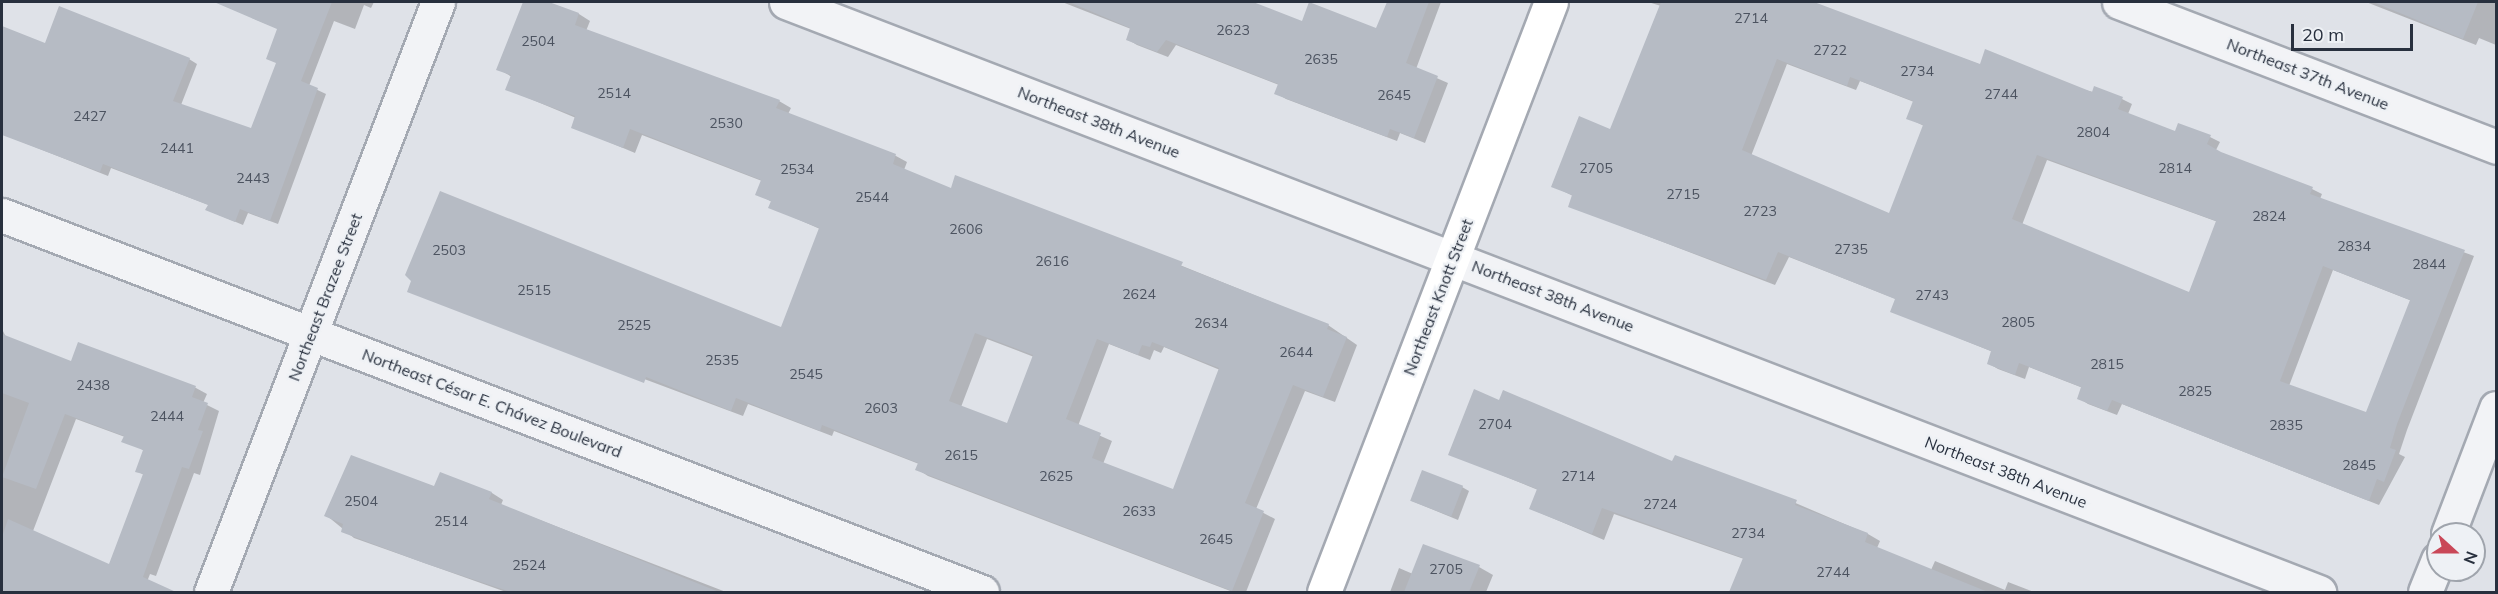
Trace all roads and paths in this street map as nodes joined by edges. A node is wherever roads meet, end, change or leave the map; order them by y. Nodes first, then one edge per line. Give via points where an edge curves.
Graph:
1 (438, 2) edge
2 (786, 2) edge
3 (1551, 2) edge
4 (2119, 2) edge
5 (2496, 147) edge
6 (2, 214) edge
7 (1453, 258) junction
8 (311, 333) junction
9 (2496, 408) edge
10 (2453, 522) edge
11 (211, 592) edge
12 (982, 592) edge
13 (1324, 592) edge
14 (2319, 592) edge

1 - 8 street, Northeast Brazee Street
2 - 7 street, Northeast 38th Avenue
3 - 7 street, Northeast Knott Street
4 - 5 street, Northeast 37th Avenue
6 - 8 street, Northeast César E. Chávez Boulevard
7 - 13 street, Northeast Knott Street
7 - 14 street, Northeast 38th Avenue
8 - 11 street, Northeast Brazee Street
8 - 12 street, Northeast César E. Chávez Boulevard
9 - 10 street

